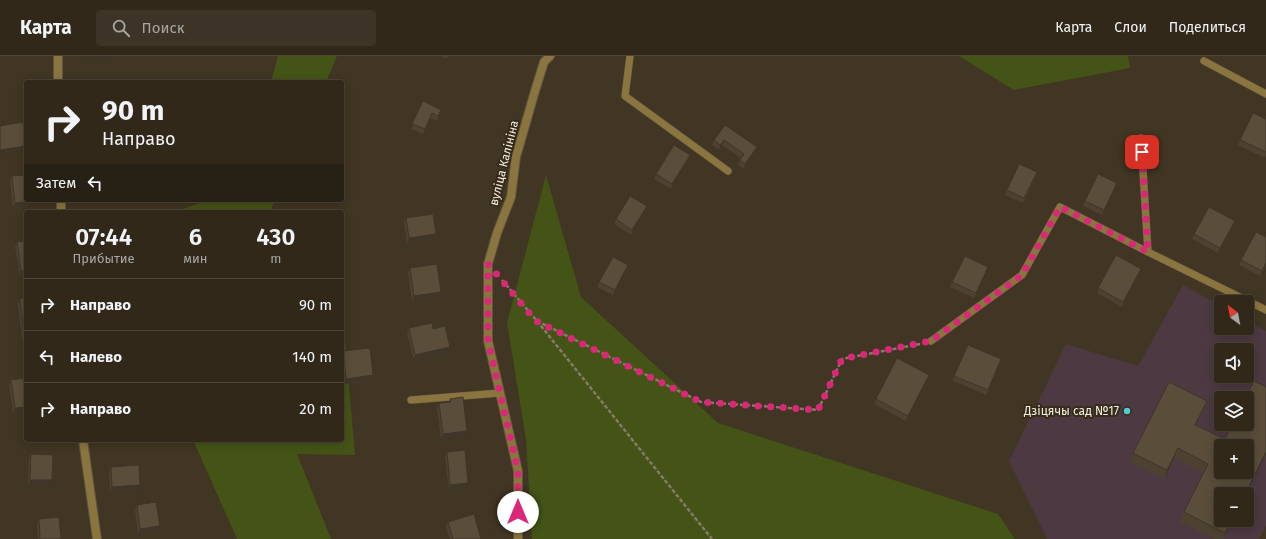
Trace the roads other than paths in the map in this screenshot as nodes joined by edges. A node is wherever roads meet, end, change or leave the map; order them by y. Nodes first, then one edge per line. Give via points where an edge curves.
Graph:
1 (58, 56) edge
2 (550, 56) edge
3 (630, 56) edge
4 (1204, 61) dead end
5 (58, 80) edge
6 (1266, 94) edge
7 (1141, 138) dead end
8 (728, 171) dead end
9 (1148, 252) junction
10 (1266, 310) edge
11 (931, 341) road end
12 (500, 393) junction
13 (411, 400) dead end
14 (83, 442) edge
15 (97, 539) edge
16 (518, 539) edge

1 - 5 street
2 - 12 street, вуліца Калініна via 544,62 533,98 516,157 511,197 488,264 488,341
3 - 8 lane via 626,96
4 - 6 lane
7 - 9 lane
9 - 10 lane
9 - 11 lane via 1060,207 1022,275
12 - 13 lane
12 - 16 street, вуліца Калініна via 518,471
14 - 15 street

